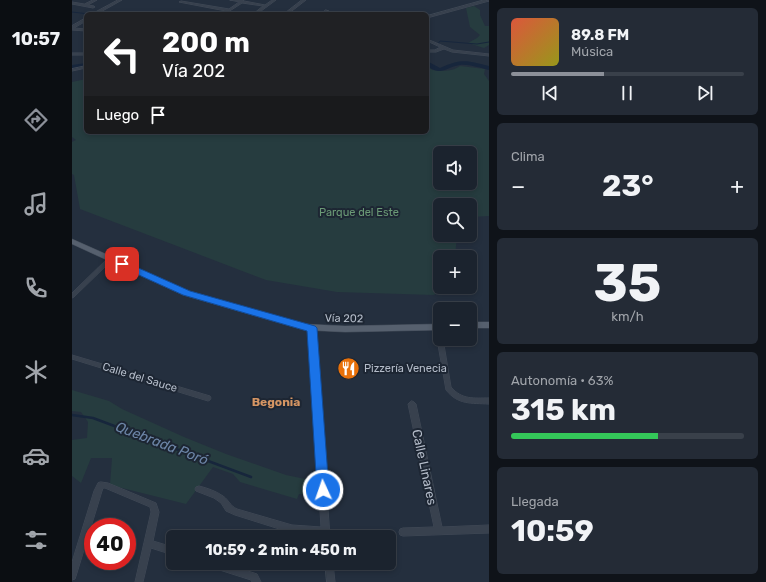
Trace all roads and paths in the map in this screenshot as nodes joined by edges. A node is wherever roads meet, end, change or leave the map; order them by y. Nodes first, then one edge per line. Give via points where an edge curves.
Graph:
1 (94, 0) edge
2 (120, 0) edge
3 (232, 0) edge
4 (274, 0) edge
5 (304, 0) edge
6 (488, 0) edge
7 (243, 1) edge
8 (483, 1) edge
9 (181, 2) dead end
10 (72, 3) edge
11 (84, 6) junction
12 (266, 6) junction
13 (93, 7) dead end
14 (229, 10) junction
15 (98, 12) edge
16 (226, 12) edge
17 (258, 12) edge
18 (289, 12) edge
19 (429, 16) edge
20 (84, 20) edge
21 (72, 27) edge
22 (84, 30) edge
23 (429, 41) edge
24 (443, 46) junction
25 (429, 51) edge
26 (72, 54) edge
27 (84, 54) edge
28 (489, 55) edge
29 (84, 67) edge
30 (72, 70) edge
31 (72, 242) edge
32 (110, 259) junction
33 (72, 296) edge
34 (489, 325) edge
35 (477, 326) edge
36 (312, 328) junction
37 (433, 330) edge
38 (441, 346) edge
39 (72, 357) edge
40 (208, 398) dead end
41 (489, 401) edge
42 (412, 404) dead end
43 (198, 489) dead end
44 (489, 529) edge
45 (299, 530) edge
46 (326, 530) edge
47 (439, 531) junction
48 (404, 532) dead end
49 (148, 543) junction
50 (166, 549) edge
51 (232, 570) edge
52 (330, 570) edge
53 (72, 576) edge
54 (139, 582) edge
55 (257, 582) edge
56 (331, 582) edge

1 - 11 street
2 - 15 street
3 - 7 street
4 - 12 street
5 - 18 street
6 - 8 street
7 - 12 street
7 - 14 street
8 - 19 street
9 - 14 street
10 - 11 street
11 - 13 street
12 - 17 street
14 - 16 street
20 - 21 street
21 - 22 street
23 - 24 street
24 - 25 street via 436,51
24 - 28 street via 452,51
26 - 27 street
29 - 30 street
31 - 32 main road, Vía 202
32 - 33 street
32 - 36 main road, Vía 202 via 186,293
34 - 35 main road
36 - 37 main road, Vía 202
36 - 46 street
38 - 41 street via 448,388 453,395 458,399
39 - 40 street, Calle del Sauce
42 - 47 street, Calle Linares
43 - 45 street via 217,496 235,512
44 - 47 street
47 - 48 street
49 - 50 street
49 - 53 street via 155,512 153,505 101,486
49 - 54 street
51 - 55 street via 254,577
52 - 56 street

